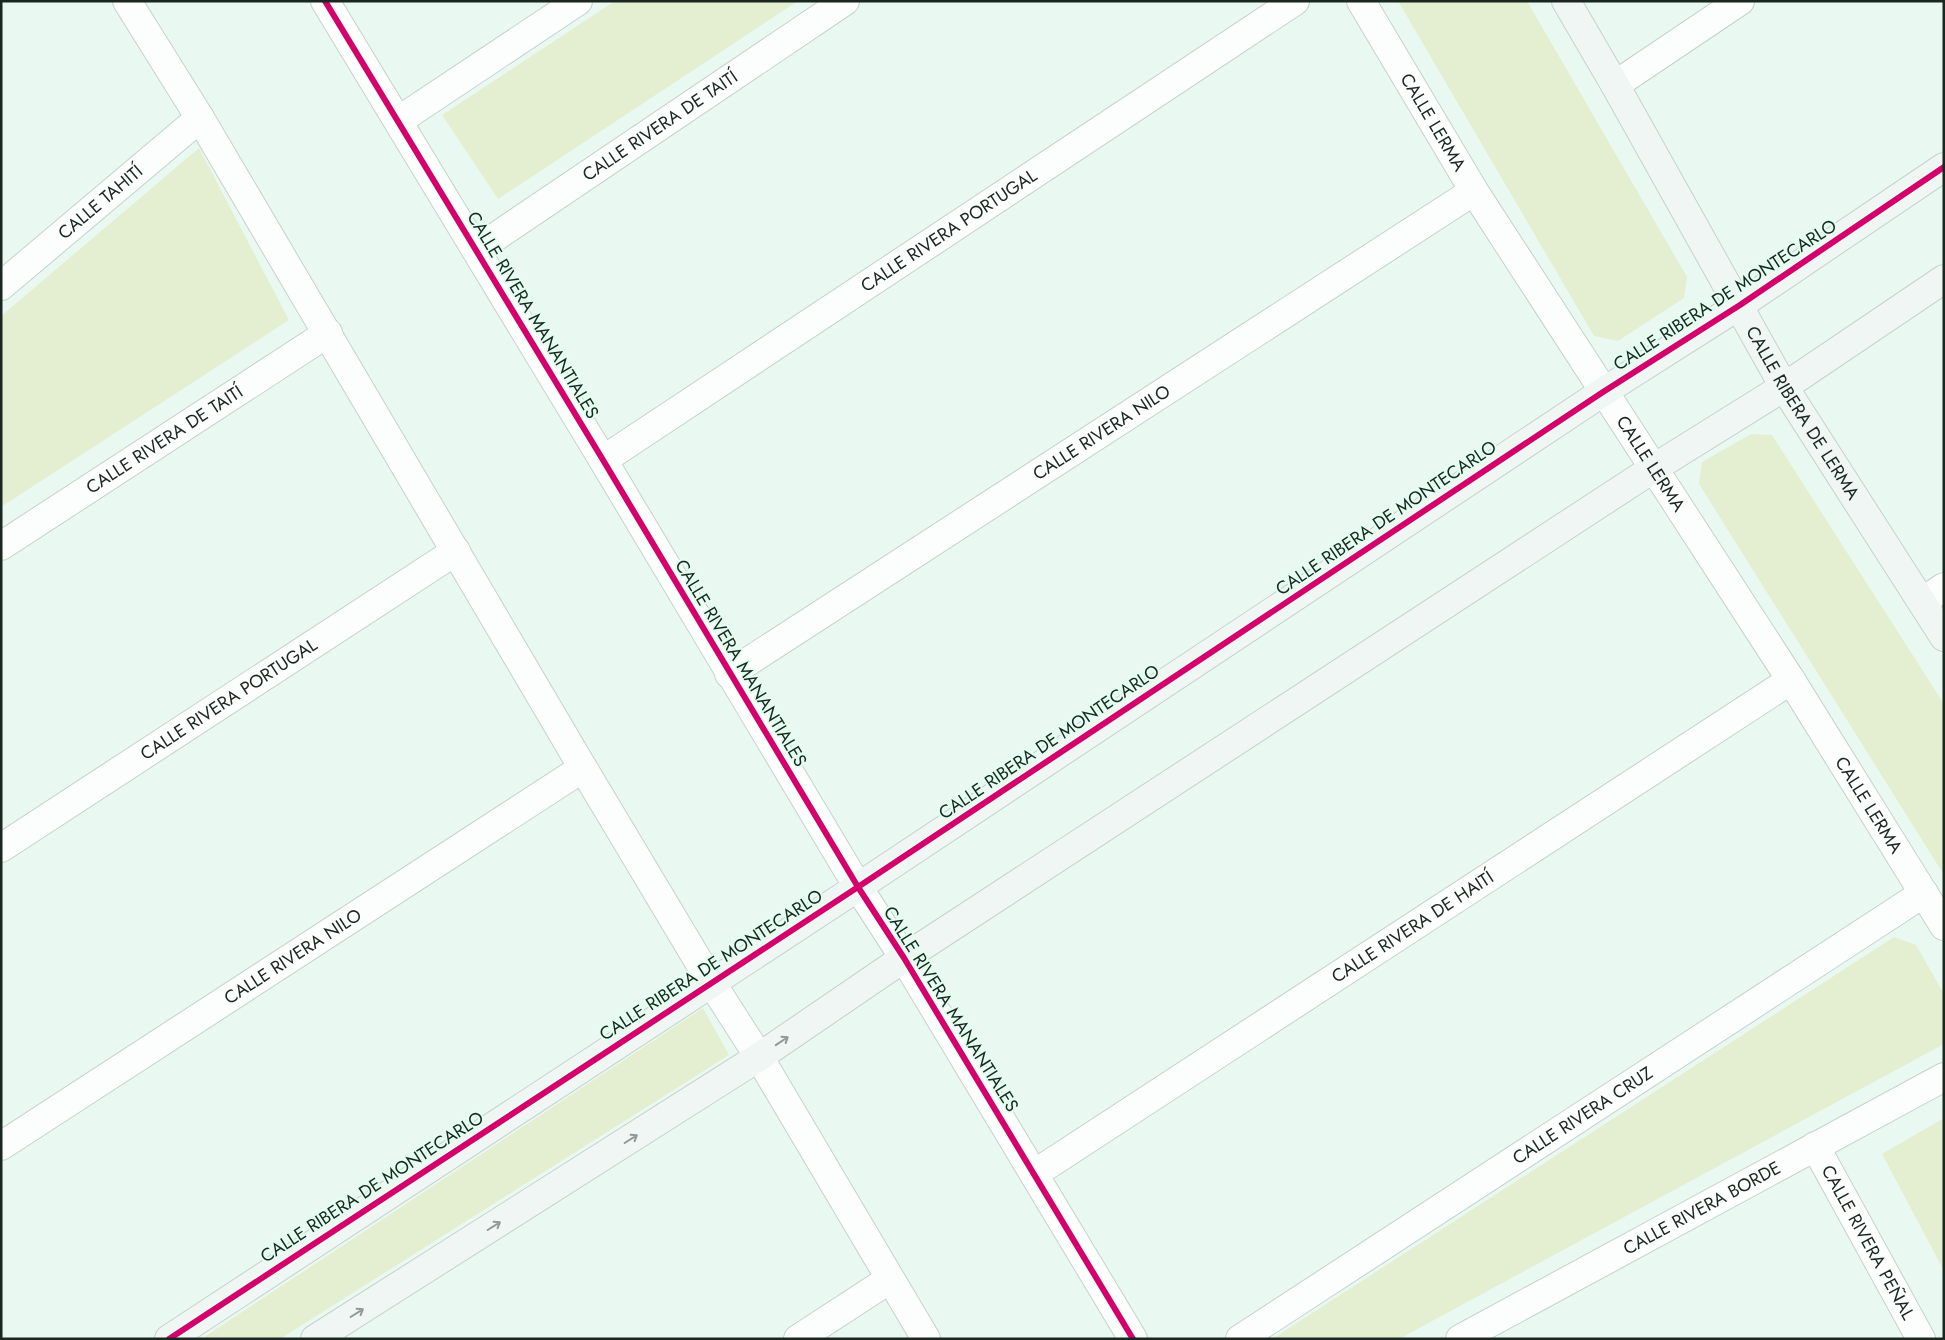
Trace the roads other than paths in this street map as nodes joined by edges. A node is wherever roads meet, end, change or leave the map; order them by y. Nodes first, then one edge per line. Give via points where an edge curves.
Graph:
1 (127, 1) edge
2 (325, 1) edge
3 (578, 1) edge
4 (844, 1) edge
5 (1294, 1) edge
6 (1361, 1) edge
7 (1566, 1) edge
8 (1740, 1) edge
9 (1616, 85) junction
10 (200, 118) junction
11 (398, 121) junction
12 (1944, 168) edge
13 (1474, 191) junction
14 (476, 250) junction
15 (1944, 279) edge
16 (1, 286) edge
17 (1740, 305) junction
18 (328, 333) junction
19 (1784, 387) junction
20 (1604, 392) junction
21 (603, 460) junction
22 (1654, 468) junction
23 (1, 546) edge
24 (456, 551) junction
25 (1944, 587) edge
26 (1922, 602) junction
27 (1944, 637) edge
28 (729, 674) junction
29 (1791, 680) junction
30 (583, 768) junction
31 (1, 848) edge
32 (858, 887) junction
33 (1924, 893) junction
34 (1944, 926) edge
35 (904, 958) junction
36 (711, 982) junction
37 (759, 1057) junction
38 (1944, 1077) edge
39 (1, 1146) edge
40 (1816, 1146) junction
41 (1034, 1174) junction
42 (890, 1279) junction
43 (169, 1339) edge
44 (315, 1339) edge
45 (798, 1339) edge
46 (926, 1339) edge
47 (1133, 1339) edge
48 (1240, 1339) edge
49 (1460, 1339) edge
50 (1921, 1339) edge

1 - 10 street
2 - 11 street, CALLE RIVERA MANANTIALES
3 - 11 street
4 - 14 street, CALLE RIVERA DE TAITÍ
5 - 21 street, CALLE RIVERA PORTUGAL
6 - 13 street, CALLE LERMA
7 - 9 street, CALLE RIBERA DE LERMA
8 - 9 street
9 - 17 street, CALLE RIBERA DE LERMA
10 - 16 street, CALLE TAHITÍ
10 - 18 street
11 - 14 street, CALLE RIVERA MANANTIALES
12 - 17 street, CALLE RIBERA DE MONTECARLO
13 - 20 street, CALLE LERMA
13 - 28 street, CALLE RIVERA NILO
14 - 21 street, CALLE RIVERA MANANTIALES
15 - 19 street
17 - 19 street, CALLE RIBERA DE LERMA
17 - 20 street, CALLE RIBERA DE MONTECARLO
18 - 23 street, CALLE RIVERA DE TAITÍ
18 - 24 street
19 - 22 street
19 - 26 street, CALLE RIBERA DE LERMA
20 - 22 street, CALLE LERMA
20 - 32 street, CALLE RIBERA DE MONTECARLO
21 - 28 street, CALLE RIVERA MANANTIALES
22 - 29 street, CALLE LERMA
22 - 35 street
24 - 30 street
24 - 31 street, CALLE RIVERA PORTUGAL
25 - 26 street
26 - 27 street, CALLE RIBERA DE LERMA
28 - 32 street, CALLE RIVERA MANANTIALES
29 - 33 street, CALLE LERMA
29 - 41 street, CALLE RIVERA DE HAITÍ
30 - 36 street
30 - 39 street, CALLE RIVERA NILO
32 - 35 street, CALLE RIVERA MANANTIALES
32 - 36 street, CALLE RIBERA DE MONTECARLO
33 - 34 street, CALLE LERMA
33 - 48 street, CALLE RIVERA CRUZ
37 -> 35 street
35 - 41 street, CALLE RIVERA MANANTIALES
36 - 37 street
36 - 43 street, CALLE RIBERA DE MONTECARLO
37 - 42 street
44 -> 37 street
38 - 40 street, CALLE RIVERA BORDE
40 - 49 street, CALLE RIVERA BORDE
40 - 50 street, CALLE RIVERA PEÑAL
41 - 47 street, CALLE RIVERA MANANTIALES
42 - 45 street
42 - 46 street

